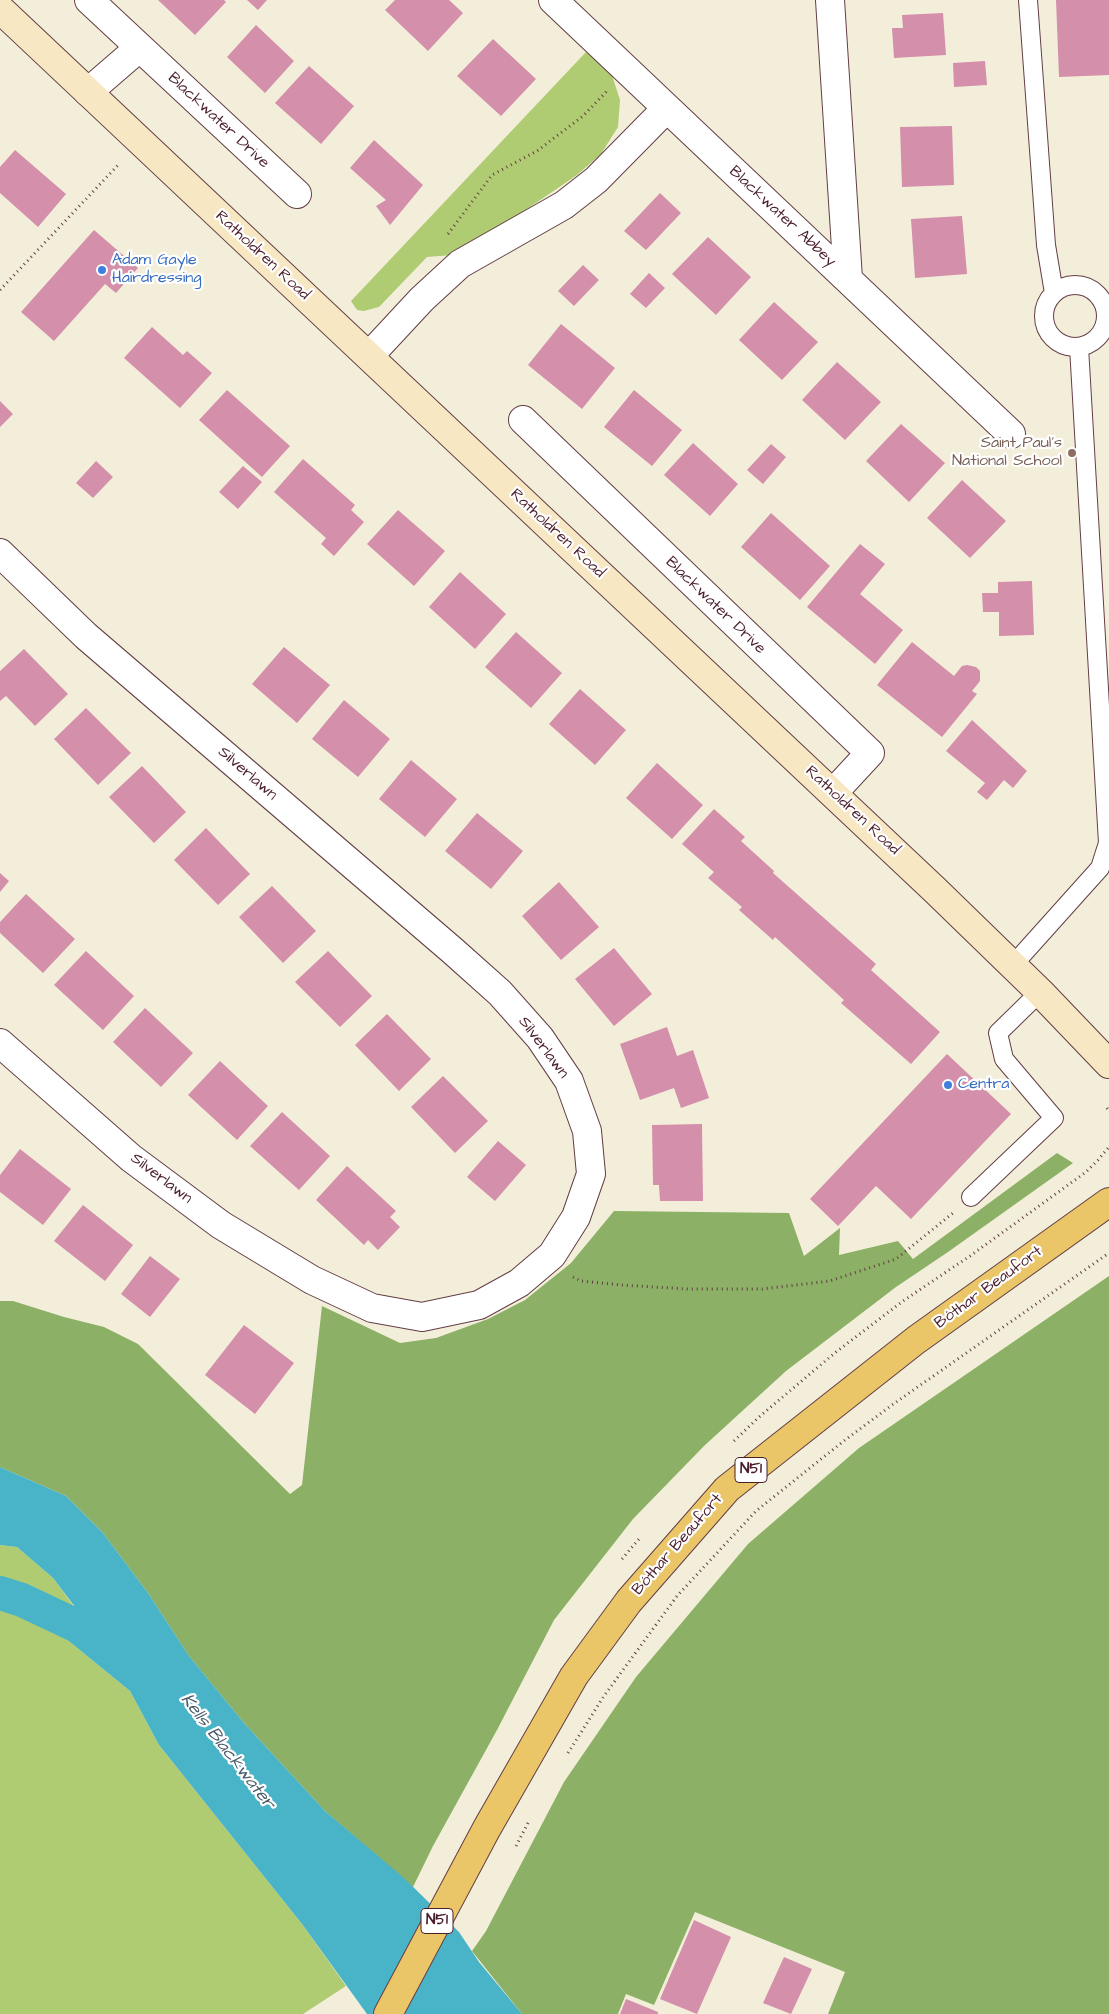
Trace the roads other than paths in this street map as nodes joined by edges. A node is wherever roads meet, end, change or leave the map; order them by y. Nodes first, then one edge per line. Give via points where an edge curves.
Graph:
1 (89, 0) edge
2 (553, 0) edge
3 (830, 0) edge
4 (1028, 0) edge
5 (0, 9) edge
6 (139, 48) junction
7 (88, 92) junction
8 (667, 108) junction
9 (297, 194) dead end
10 (848, 279) junction
11 (1054, 293) junction
12 (1079, 348) junction
13 (369, 356) junction
14 (523, 420) dead end
15 (1011, 434) dead end
16 (0, 553) edge
17 (833, 793) junction
18 (1013, 965) junction
19 (1040, 992) junction
20 (0, 1043) edge
21 (1109, 1064) edge
22 (971, 1197) road end
23 (1109, 1202) edge
24 (388, 2014) edge

1 - 6 street, Blackwater Drive
2 - 8 street, Blackwater Abbey
3 - 10 street
4 - 11 lane via 1046,245
5 - 7 street, Ratholdren Road
6 - 7 street
6 - 9 street, Blackwater Drive
7 - 13 street, Ratholdren Road
8 - 10 street, Blackwater Abbey
8 - 13 street via 596,180 564,205 460,264
10 - 15 street, Blackwater Abbey
11 - 12 lane via 1045,310 1046,330 1060,344
11 - 12 lane via 1072,285 1082,286 1104,304 1106,323 1102,332 1088,345
12 - 18 lane via 1108,843 1100,868
13 - 17 street, Ratholdren Road
14 - 17 street, Blackwater Drive via 870,753
16 - 20 street, Silverlawn via 86,636 500,993 540,1038 569,1081 587,1131 591,1174 576,1218 552,1255 519,1283 479,1305 422,1317 372,1308 312,1280 221,1225 131,1158
17 - 18 street, Ratholdren Road
18 - 19 street, Ratholdren Road
19 - 21 street, Ratholdren Road
19 - 22 lane via 998,1033 1004,1060 1054,1118
23 - 24 main road, Bóthar Beaufort / N51 via 916,1340 727,1489 629,1601 574,1676 487,1828

